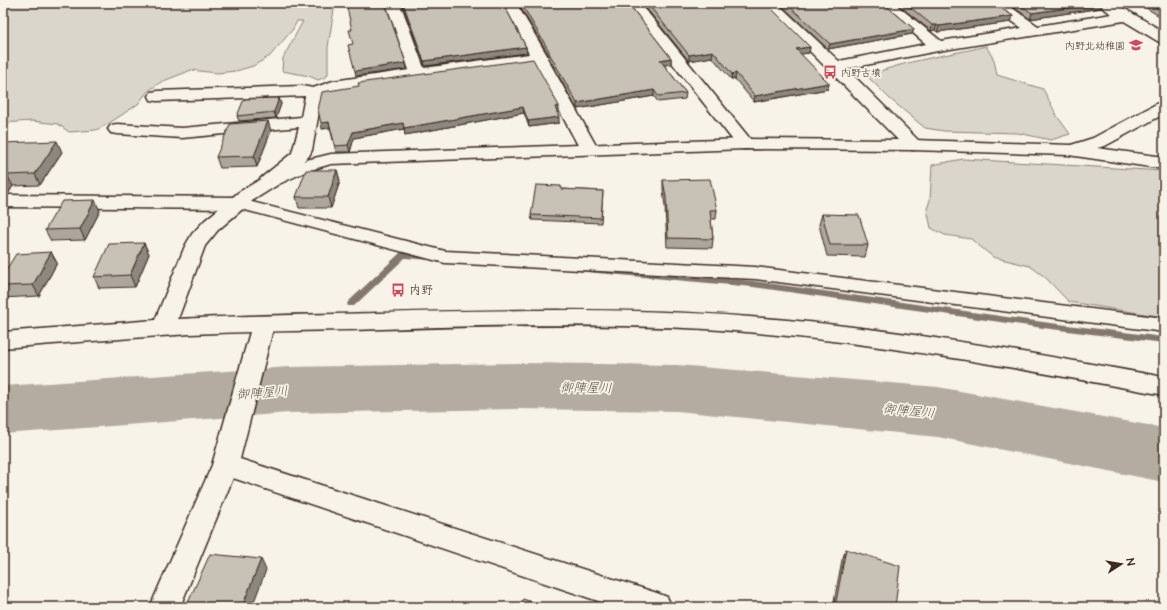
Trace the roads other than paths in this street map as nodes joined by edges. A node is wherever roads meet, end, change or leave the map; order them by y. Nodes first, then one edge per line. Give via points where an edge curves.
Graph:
1 (393, 3) edge
2 (509, 3) edge
3 (632, 3) edge
4 (769, 3) edge
5 (885, 3) edge
6 (996, 3) edge
7 (1105, 3) edge
8 (1126, 16) junction
9 (1036, 31) junction
10 (1164, 39) edge
11 (938, 46) junction
12 (540, 57) junction
13 (835, 66) junction
14 (418, 73) junction
15 (314, 93) junction
16 (157, 96) dead end
17 (1164, 108) edge
18 (309, 121) junction
19 (116, 130) dead end
20 (745, 144) junction
21 (913, 145) junction
22 (589, 149) junction
23 (1068, 150) junction
24 (1164, 163) edge
25 (268, 182) junction
26 (3, 201) edge
27 (236, 203) junction
28 (263, 325) junction
29 (1164, 325) edge
30 (163, 327) junction
31 (3, 340) edge
32 (1164, 386) edge
33 (225, 465) junction
34 (165, 607) edge
35 (657, 607) edge

1 - 14 street
2 - 12 street
3 - 20 street
4 - 13 street
5 - 11 street
6 - 9 street
7 - 8 street
8 - 9 street
8 - 10 street
9 - 11 street
11 - 13 street
12 - 14 street
12 - 22 street
13 - 21 street
14 - 15 street via 333,86
15 - 16 street via 302,91
15 - 18 street
17 - 23 street via 1099,142
18 - 19 street via 182,133
18 - 25 street via 300,156
20 - 21 street
20 - 22 street
21 - 23 street
22 - 25 street via 331,159 304,166
23 - 24 street
25 - 27 street
26 - 27 street
27 - 29 lane via 446,257 755,273
27 - 30 street via 207,228 197,242
28 - 30 street
28 - 32 street via 566,316 751,324 913,344
28 - 33 street
30 - 31 street
33 - 34 street
33 - 35 street

